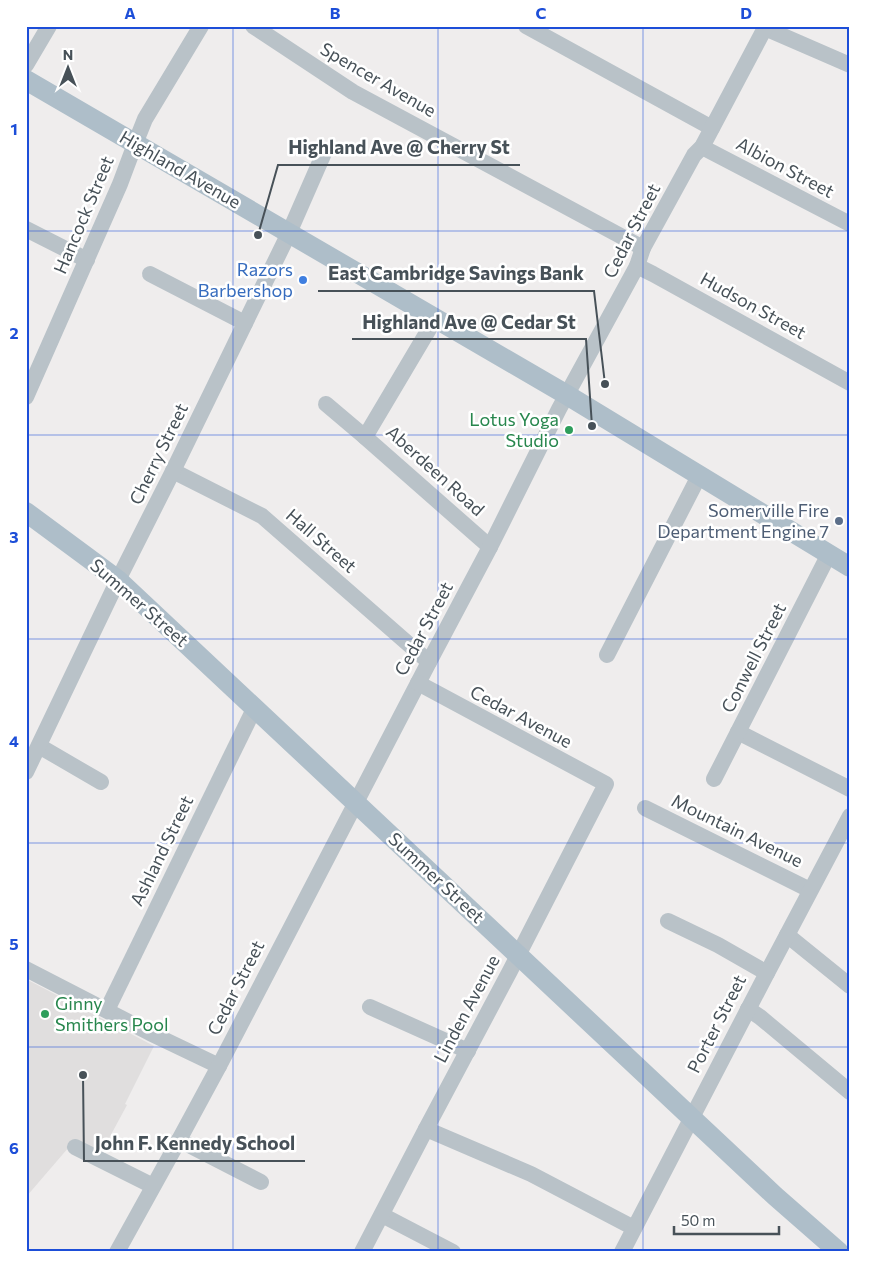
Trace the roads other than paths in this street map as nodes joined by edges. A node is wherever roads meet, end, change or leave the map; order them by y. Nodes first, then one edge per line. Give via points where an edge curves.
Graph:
1 (49, 26) edge
2 (201, 26) edge
3 (253, 26) edge
4 (526, 26) edge
5 (765, 27) edge
6 (26, 65) edge
7 (850, 65) edge
8 (26, 80) edge
9 (712, 128) junction
10 (135, 144) junction
11 (702, 147) junction
12 (324, 153) dead end
13 (850, 224) edge
14 (26, 229) edge
15 (289, 233) junction
16 (643, 248) junction
17 (87, 260) junction
18 (637, 266) junction
19 (150, 274) dead end
20 (435, 319) junction
21 (245, 323) junction
22 (32, 369) edge
23 (850, 383) edge
24 (567, 395) junction
25 (26, 397) edge
26 (326, 404) dead end
27 (365, 437) junction
28 (173, 472) junction
29 (699, 476) junction
30 (26, 512) edge
31 (490, 547) junction
32 (829, 554) junction
33 (850, 567) edge
34 (118, 580) junction
35 (607, 655) dead end
36 (429, 662) junction
37 (418, 683) junction
38 (254, 709) junction
39 (738, 732) junction
40 (39, 746) junction
41 (26, 772) edge
42 (714, 779) dead end
43 (101, 782) dead end
44 (606, 784) joint
45 (850, 789) edge
46 (355, 803) junction
47 (645, 808) dead end
48 (850, 816) edge
49 (810, 890) junction
50 (668, 921) dead end
51 (787, 935) junction
52 (518, 956) junction
53 (26, 969) edge
54 (767, 973) junction
55 (850, 986) edge
56 (370, 1007) dead end
57 (748, 1009) junction
58 (107, 1010) junction
59 (468, 1051) junction
60 (219, 1066) junction
61 (850, 1092) edge
62 (692, 1117) junction
63 (426, 1129) junction
64 (180, 1140) junction
65 (75, 1147) dead end
66 (262, 1182) dead end
67 (153, 1186) junction
68 (382, 1215) junction
69 (634, 1228) junction
70 (117, 1252) edge
71 (362, 1252) edge
72 (453, 1252) edge
73 (622, 1252) edge
74 (839, 1252) edge

1 - 6 street
2 - 10 street, Hancock Street via 145,119
3 - 16 street, Spencer Avenue via 353,92
4 - 9 street
5 - 7 street
5 - 9 street, Cedar Street
8 - 10 main road, Highland Avenue
9 - 11 street, Cedar Street
10 - 15 main road, Highland Avenue
10 - 17 street, Hancock Street
11 - 13 street, Albion Street
11 - 16 street, Cedar Street via 694,155
12 - 15 street, Cherry Street
14 - 17 street
15 - 20 main road, Highland Avenue
15 - 21 street, Cherry Street
16 - 18 street, Cedar Street
17 - 22 street, Hancock Street
18 - 23 street, Hudson Street
18 - 24 street, Cedar Street
19 - 21 street
20 - 24 main road, Highland Avenue
20 - 27 street, Aberdeen Road
21 - 28 street, Cherry Street
22 - 25 street, Hancock Street
24 - 29 main road, Highland Avenue
24 - 31 street, Cedar Street
26 - 27 street
27 - 31 street, Aberdeen Road
28 - 34 street, Cherry Street
28 - 36 street, Hall Street via 262,516
29 - 32 main road, Highland Avenue
29 - 35 street
30 - 34 main road, Summer Street
31 - 36 street, Cedar Street
32 - 33 main road, Highland Avenue
32 - 39 street, Conwell Street
34 - 38 main road, Summer Street
34 - 40 street, Cherry Street
36 - 37 street, Cedar Street
37 - 44 street, Cedar Avenue
37 - 46 street, Cedar Street
38 - 46 main road, Summer Street
38 - 58 street, Ashland Street
39 - 42 street, Conwell Street
39 - 45 street
40 - 41 street, Cherry Street
40 - 43 street
44 - 52 street, Linden Avenue
46 - 52 main road, Summer Street
46 - 60 street, Cedar Street
47 - 49 street, Mountain Avenue
48 - 49 street, Porter Street
49 - 51 street, Porter Street
50 - 54 street
51 - 54 street, Porter Street
51 - 55 street
52 - 59 street, Linden Avenue
52 - 62 main road, Summer Street
53 - 58 street
54 - 57 street, Porter Street
56 - 59 street
57 - 61 street
57 - 62 street, Porter Street
58 - 60 street
59 - 63 street, Linden Avenue
60 - 64 street, Cedar Street
62 - 69 street, Porter Street
62 - 74 main road, Summer Street
63 - 68 street, Linden Avenue
63 - 69 street via 532,1174
64 - 66 street
64 - 67 street, Cedar Street
65 - 67 street
67 - 70 street, Cedar Street
68 - 71 street, Linden Avenue
68 - 72 street
69 - 73 street, Porter Street

